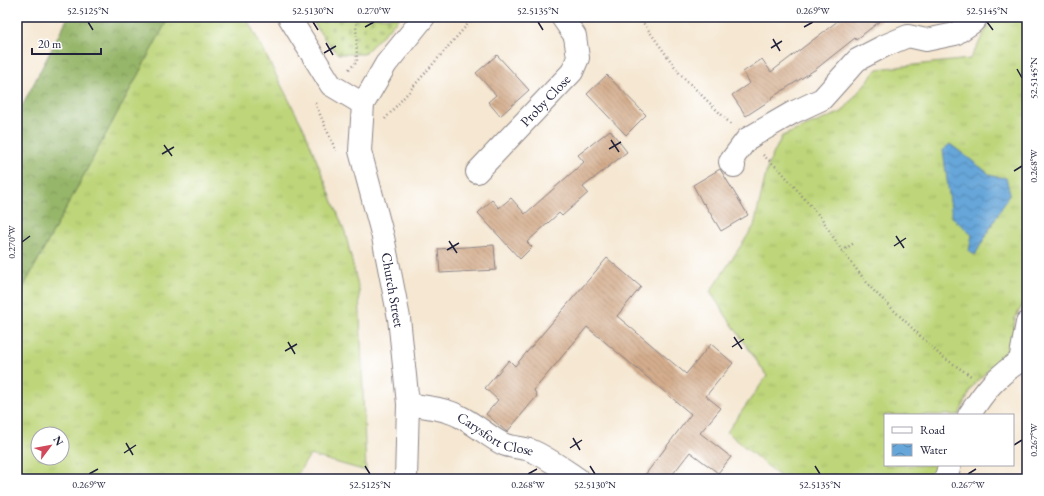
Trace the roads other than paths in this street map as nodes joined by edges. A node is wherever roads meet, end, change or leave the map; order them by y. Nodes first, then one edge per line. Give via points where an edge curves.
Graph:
1 (289, 17) edge
2 (424, 17) edge
3 (562, 17) edge
4 (977, 17) edge
5 (363, 104) junction
6 (734, 166) dead end
7 (477, 172) dead end
8 (1027, 323) edge
9 (1023, 364) edge
10 (408, 404) junction
11 (970, 414) edge
12 (950, 466) edge
13 (406, 479) edge
14 (578, 479) edge
15 (945, 479) edge

1 - 5 street via 331,85
2 - 5 street via 386,64
3 - 7 street, Proby Close via 575,36 578,58 572,72
4 - 6 street via 955,34 926,40 908,36 857,60 822,99 747,139 730,162
5 - 10 street, Church Street via 360,151 383,237 399,318
8 - 9 street
9 - 11 street via 1008,369 988,387
10 - 13 street, Church Street
10 - 14 street, Carysfort Close via 458,415 505,445 529,450
12 - 15 street

